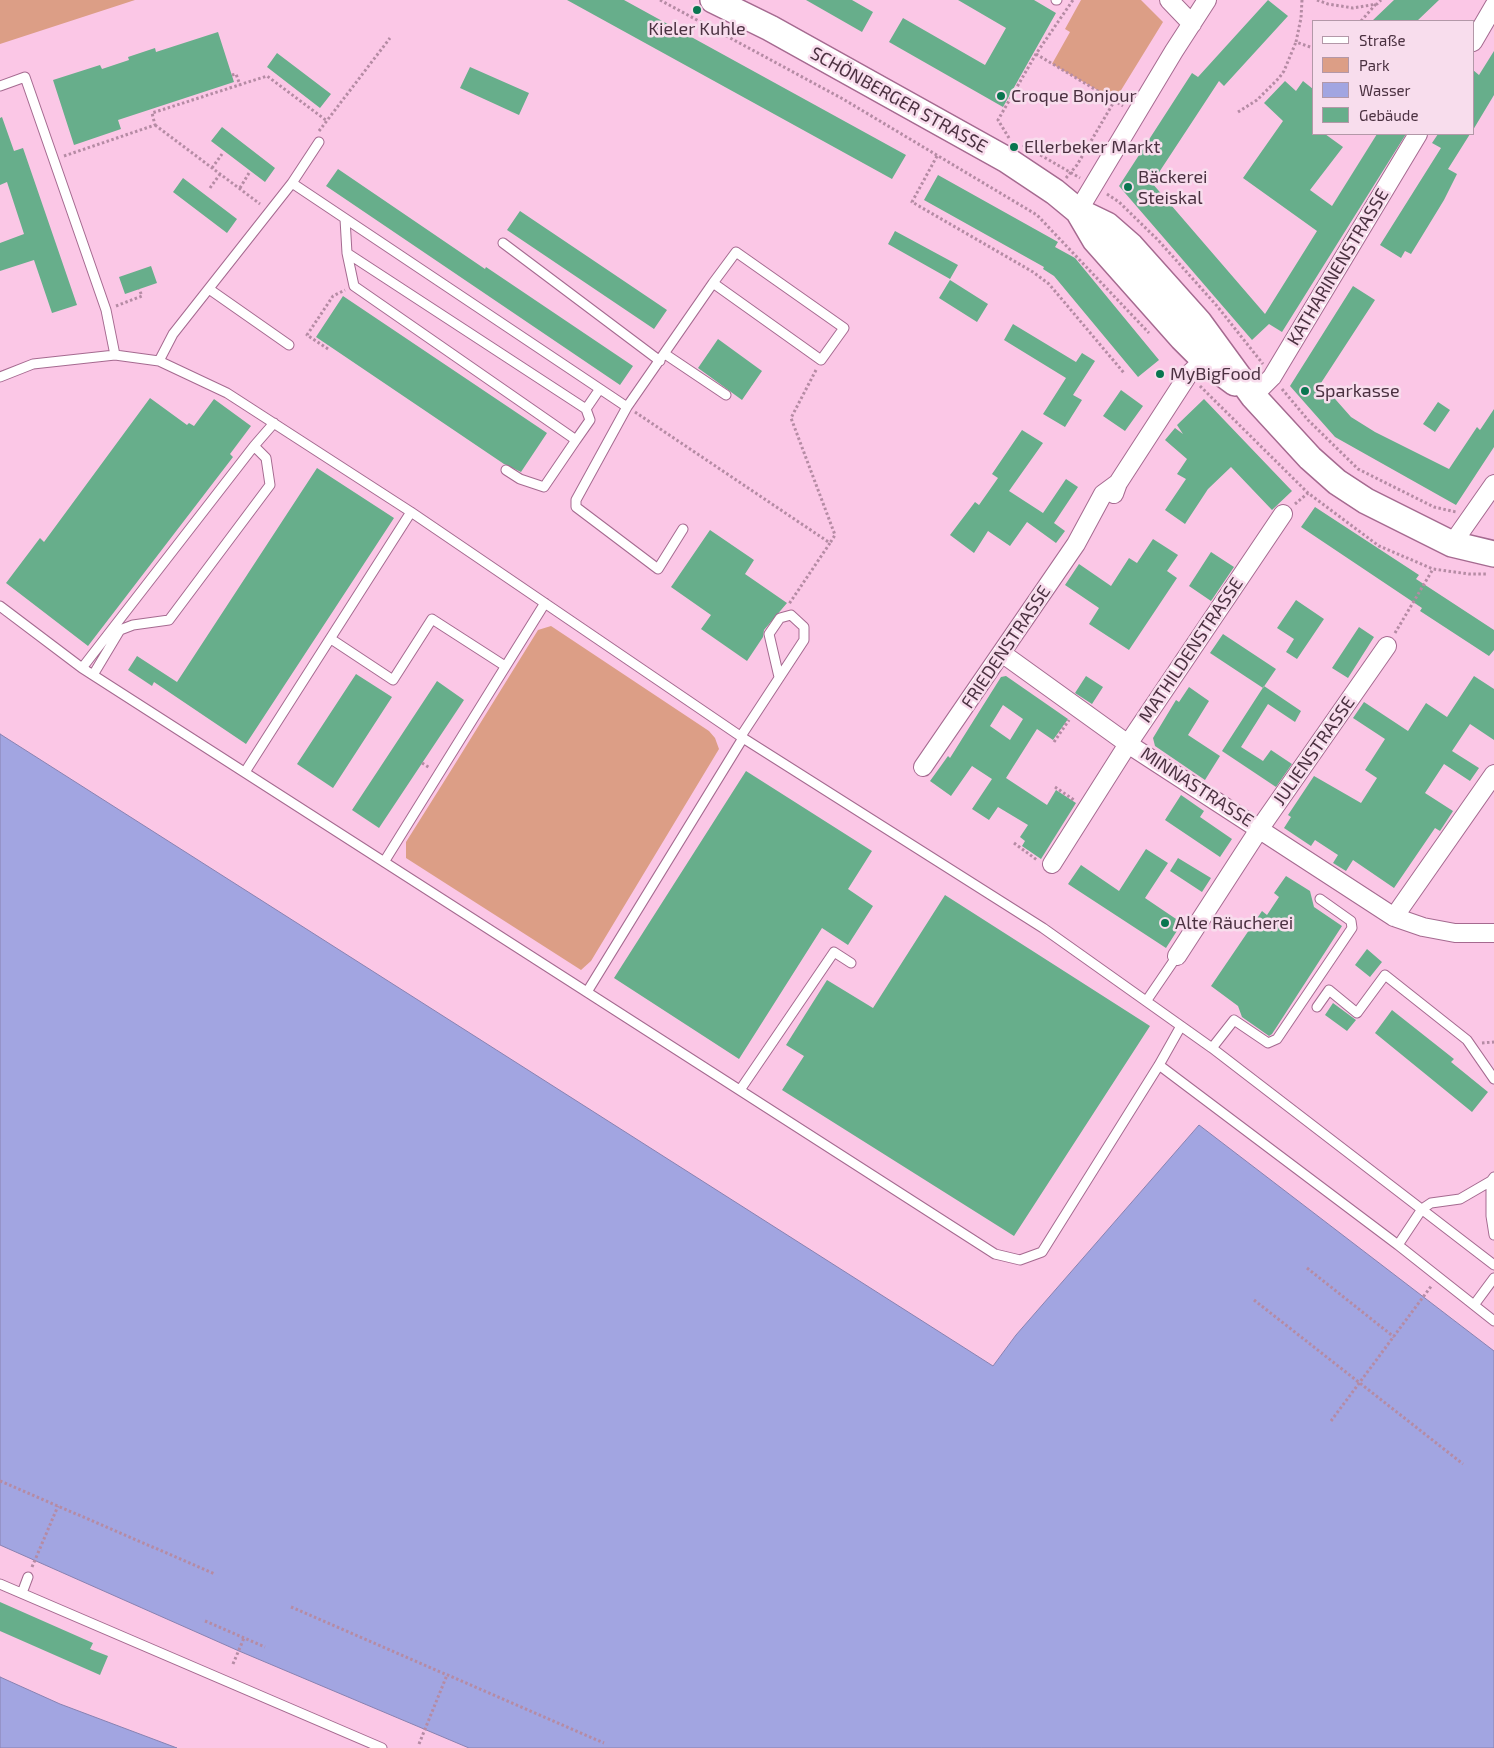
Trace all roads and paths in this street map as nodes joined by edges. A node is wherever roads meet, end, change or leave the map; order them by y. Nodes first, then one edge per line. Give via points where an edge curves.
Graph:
1 (660, 0) edge
2 (714, 0) edge
3 (1073, 0) edge
4 (1169, 0) edge
5 (1207, 0) edge
6 (1302, 0) edge
7 (1317, 0) edge
8 (1381, 0) edge
9 (1377, 4) junction
10 (1494, 6) edge
11 (1362, 20) edge
12 (1192, 24) junction
13 (390, 38) dead end
14 (1474, 40) edge
15 (1296, 42) junction
16 (1312, 48) edge
17 (1036, 54) junction
18 (232, 75) dead end
19 (240, 85) junction
20 (0, 86) edge
21 (1115, 100) junction
22 (1238, 112) dead end
23 (1136, 114) junction
24 (998, 120) dead end
25 (327, 121) junction
26 (155, 125) junction
27 (1417, 135) edge
28 (319, 142) joint
29 (222, 154) dead end
30 (937, 156) junction
31 (54, 160) junction
32 (212, 168) junction
33 (249, 173) dead end
34 (220, 174) junction
35 (292, 183) junction
36 (210, 188) dead end
37 (240, 188) junction
38 (1055, 192) junction
39 (1078, 211) junction
40 (270, 212) junction
41 (1037, 215) junction
42 (345, 219) junction
43 (503, 244) dead end
44 (348, 253) junction
45 (713, 284) junction
46 (354, 286) junction
47 (139, 289) dead end
48 (209, 289) junction
49 (106, 310) junction
50 (1154, 338) dead end
51 (289, 345) dead end
52 (328, 349) dead end
53 (115, 355) junction
54 (663, 357) junction
55 (821, 360) junction
56 (159, 361) junction
57 (1196, 368) junction
58 (1124, 373) dead end
59 (0, 377) edge
60 (599, 390) junction
61 (726, 395) dead end
62 (1253, 396) junction
63 (627, 407) junction
64 (586, 409) junction
65 (274, 423) junction
66 (576, 440) junction
67 (254, 446) junction
68 (506, 470) dead end
69 (1494, 484) edge
70 (411, 512) junction
71 (1283, 514) dead end
72 (683, 529) dead end
73 (830, 543) junction
74 (1452, 544) junction
75 (1494, 548) edge
76 (1494, 554) edge
77 (1433, 569) junction
78 (1494, 574) edge
79 (545, 603) junction
80 (0, 606) edge
81 (791, 615) junction
82 (331, 639) junction
83 (1387, 646) joint
84 (1002, 654) junction
85 (505, 666) junction
86 (82, 668) junction
87 (93, 675) junction
88 (779, 677) junction
89 (1077, 707) junction
90 (742, 737) junction
91 (1054, 742) dead end
92 (1128, 744) junction
93 (923, 767) dead end
94 (245, 772) junction
95 (1494, 774) edge
96 (1055, 788) dead end
97 (1087, 809) junction
98 (1260, 828) junction
99 (1014, 843) dead end
100 (384, 862) junction
101 (1052, 864) joint
102 (1320, 899) dead end
103 (1394, 917) junction
104 (1494, 932) edge
105 (1176, 956) joint
106 (851, 963) dead end
107 (587, 992) junction
108 (1147, 1000) junction
109 (1317, 1007) dead end
110 (1181, 1026) junction
111 (1212, 1048) junction
112 (1160, 1065) junction
113 (1494, 1080) edge
114 (740, 1090) junction
115 (1493, 1179) edge
116 (1422, 1209) junction
117 (1494, 1235) edge
118 (1398, 1245) junction
119 (1494, 1265) edge
120 (1307, 1268) dead end
121 (1438, 1276) junction
122 (1494, 1278) edge
123 (1254, 1300) dead end
124 (1474, 1305) junction
125 (1494, 1321) edge
126 (1394, 1337) junction
127 (1361, 1383) junction
128 (1331, 1421) dead end
129 (1463, 1464) dead end
130 (0, 1481) edge
131 (58, 1506) junction
132 (214, 1574) dead end
133 (28, 1577) joint
134 (0, 1584) edge
135 (22, 1593) junction
136 (291, 1607) dead end
137 (205, 1621) dead end
138 (244, 1638) junction
139 (265, 1647) dead end
140 (233, 1664) dead end
141 (447, 1675) junction
142 (418, 1744) dead end
143 (604, 1744) dead end
144 (382, 1748) edge

1 - 30 path via 843,99
2 - 38 main road, SCHÖNBERGER STRASSE via 1007,160
3 - 17 path
4 - 12 street
5 - 12 street
6 - 15 path
7 - 9 path via 1353,8
8 - 9 path
9 - 11 path
10 - 14 street
12 - 23 street
13 - 25 path
15 - 16 path
15 - 22 path via 1279,78 1257,100
17 - 21 path
17 - 24 path
18 - 19 path via 236,74
19 - 25 path via 267,76
19 - 26 path via 152,113
20 - 31 lane via 25,77
21 - 23 path
21 - 38 path via 1077,165
23 - 39 street
25 - 28 path via 318,132
26 - 31 path
26 - 32 path
27 - 62 street, KATHARINENSTRASSE via 1272,376
28 - 35 lane
29 - 32 path
30 - 41 path
30 - 58 path via 912,202 1049,284
31 - 49 lane
32 - 34 path
33 - 37 path
34 - 36 path
34 - 37 path
35 - 40 lane
35 - 42 lane
37 - 40 path
38 - 39 main road, SCHÖNBERGER STRASSE
38 - 41 path
39 - 57 main road, SCHÖNBERGER STRASSE via 1095,240
39 - 62 main road, SCHÖNBERGER STRASSE via 1108,225 1131,246 1200,322
40 - 48 lane
41 - 50 path
42 - 44 lane
42 - 60 lane
43 - 54 lane
44 - 46 lane
44 - 64 lane
45 - 54 lane
45 - 55 lane
45 - 55 lane via 736,252 844,328
46 - 52 path via 333,296 307,335
46 - 66 lane
47 - 49 path via 142,296
48 - 51 lane
48 - 56 lane via 173,334
49 - 53 lane
53 - 56 lane
53 - 59 lane via 32,364
54 - 61 lane
54 - 63 lane
55 - 73 path via 791,418 835,535
56 - 65 lane via 227,393
57 - 62 main road, SCHÖNBERGER STRASSE
57 - 77 path via 1308,493 1379,546
57 - 84 street, FRIEDENSTRASSE via 1118,483 1103,494 1091,512 1088,526
60 - 63 lane
60 - 64 lane
62 - 74 main road, SCHÖNBERGER STRASSE via 1310,458 1337,482 1366,501
63 - 72 lane via 576,500 576,507 658,569
63 - 73 path
64 - 66 lane via 590,420
65 - 67 lane
65 - 70 lane
66 - 68 lane via 544,487
67 - 86 lane
67 - 87 lane via 266,458 270,485 169,620 120,630
69 - 74 street
70 - 79 lane
70 - 82 lane
71 - 92 street, MATHILDENSTRASSE
73 - 81 path via 789,604
74 - 75 main road
74 - 76 main road
77 - 78 path
77 - 83 path
79 - 85 lane
79 - 90 lane
80 - 86 lane
81 - 88 lane via 780,618 769,634
81 - 88 lane via 804,626 804,640
82 - 85 lane via 393,680 432,619
82 - 94 lane
83 - 98 street, JULIENSTRASSE
84 - 89 street, MINNASTRASSE
84 - 93 street, FRIEDENSTRASSE
85 - 100 lane
86 - 87 lane
87 - 94 lane
88 - 90 lane
89 - 91 path
89 - 92 street, MINNASTRASSE
90 - 107 lane
90 - 108 lane via 1043,928
92 - 97 street, MATHILDENSTRASSE
92 - 98 street, MINNASTRASSE
94 - 100 lane
95 - 103 street
96 - 97 path
97 - 101 street, MATHILDENSTRASSE
98 - 103 street, MINNASTRASSE
98 - 105 street, JULIENSTRASSE
99 - 101 path via 1040,862
100 - 107 lane
102 - 111 lane via 1351,921 1352,928 1277,1040 1268,1043 1234,1020
103 - 104 street, MINNASTRASSE via 1455,933
105 - 108 lane
106 - 114 lane via 834,952
107 - 114 lane
108 - 110 lane
109 - 113 lane via 1329,990 1357,1013 1385,975 1467,1040
110 - 111 lane
110 - 112 lane
111 - 116 lane
112 - 114 lane via 1042,1252 1020,1260 995,1254
112 - 118 lane
115 - 116 lane via 1460,1199 1431,1203
115 - 117 lane via 1490,1216
116 - 118 lane
116 - 119 lane
118 - 121 lane
120 - 126 path
121 - 124 lane
121 - 126 path
122 - 124 lane
123 - 127 path
124 - 125 lane
126 - 127 path
127 - 128 path
127 - 129 path
130 - 131 path
131 - 132 path
131 - 133 path
133 - 135 lane
134 - 135 lane
135 - 144 lane
136 - 141 path
137 - 138 path
138 - 139 path
138 - 140 path
141 - 142 path
141 - 143 path

